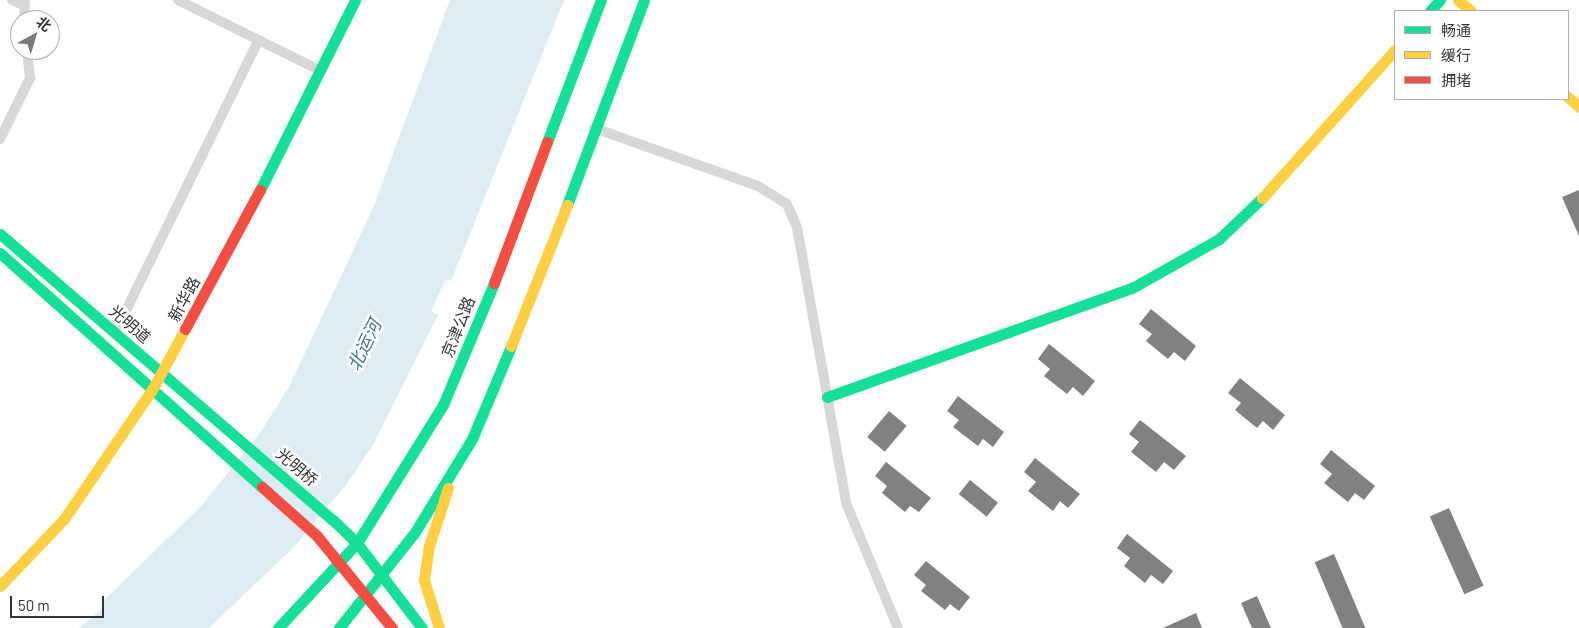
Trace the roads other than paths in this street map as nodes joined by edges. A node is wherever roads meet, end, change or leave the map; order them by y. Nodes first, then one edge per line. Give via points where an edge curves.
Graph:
1 (12, 0) edge
2 (178, 0) edge
3 (346, 0) edge
4 (355, 0) edge
5 (601, 0) edge
6 (644, 0) edge
7 (1440, 0) edge
8 (1458, 0) edge
9 (24, 3) edge
10 (1431, 10) edge
11 (1470, 10) edge
12 (258, 41) junction
13 (1394, 51) edge
14 (28, 60) edge
15 (315, 69) junction
16 (1569, 98) edge
17 (1579, 107) edge
18 (594, 128) junction
19 (0, 139) edge
20 (0, 234) edge
21 (0, 253) edge
22 (115, 333) junction
23 (159, 371) junction
24 (150, 386) junction
25 (827, 397) junction
26 (240, 438) joint
27 (453, 473) junction
28 (356, 544) junction
29 (340, 562) junction
30 (383, 576) junction
31 (0, 578) edge
32 (0, 586) edge
33 (367, 596) junction
34 (278, 628) edge
35 (340, 628) edge
36 (392, 628) edge
37 (422, 628) edge
38 (439, 628) edge
39 (898, 628) edge

1 - 9 street
2 - 12 street
3 - 15 main road, 新华路
4 - 15 main road, 新华路
5 - 28 main road, 京津公路 via 473,337 443,405
6 - 18 main road
7 - 10 main road
8 - 11 main road
12 - 15 street
12 - 22 street
13 - 25 main road via 1252,209 1219,239 1178,265 1132,288
14 - 19 street via 30,78
15 - 23 main road, 新华路
16 - 17 main road
18 - 25 street via 758,186 787,204 797,227
18 - 27 main road via 512,346
20 - 22 main road, 光明道
21 - 24 main road, 光明道
22 - 23 main road, 光明道
23 - 24 main road, 新华路
23 - 26 main road, 光明道
24 - 29 main road, 光明道 via 317,536
24 - 31 main road, 新华路 via 70,502
24 - 32 main road, 新华路 via 64,519
25 - 39 street via 846,503
26 - 28 main road, 光明桥
27 - 30 main road
27 - 38 main road via 426,562 426,593
28 - 29 main road, 京津公路
28 - 30 main road
29 - 33 main road
29 - 34 main road, 京津公路
30 - 33 main road
30 - 37 main road
33 - 35 main road
33 - 36 main road

